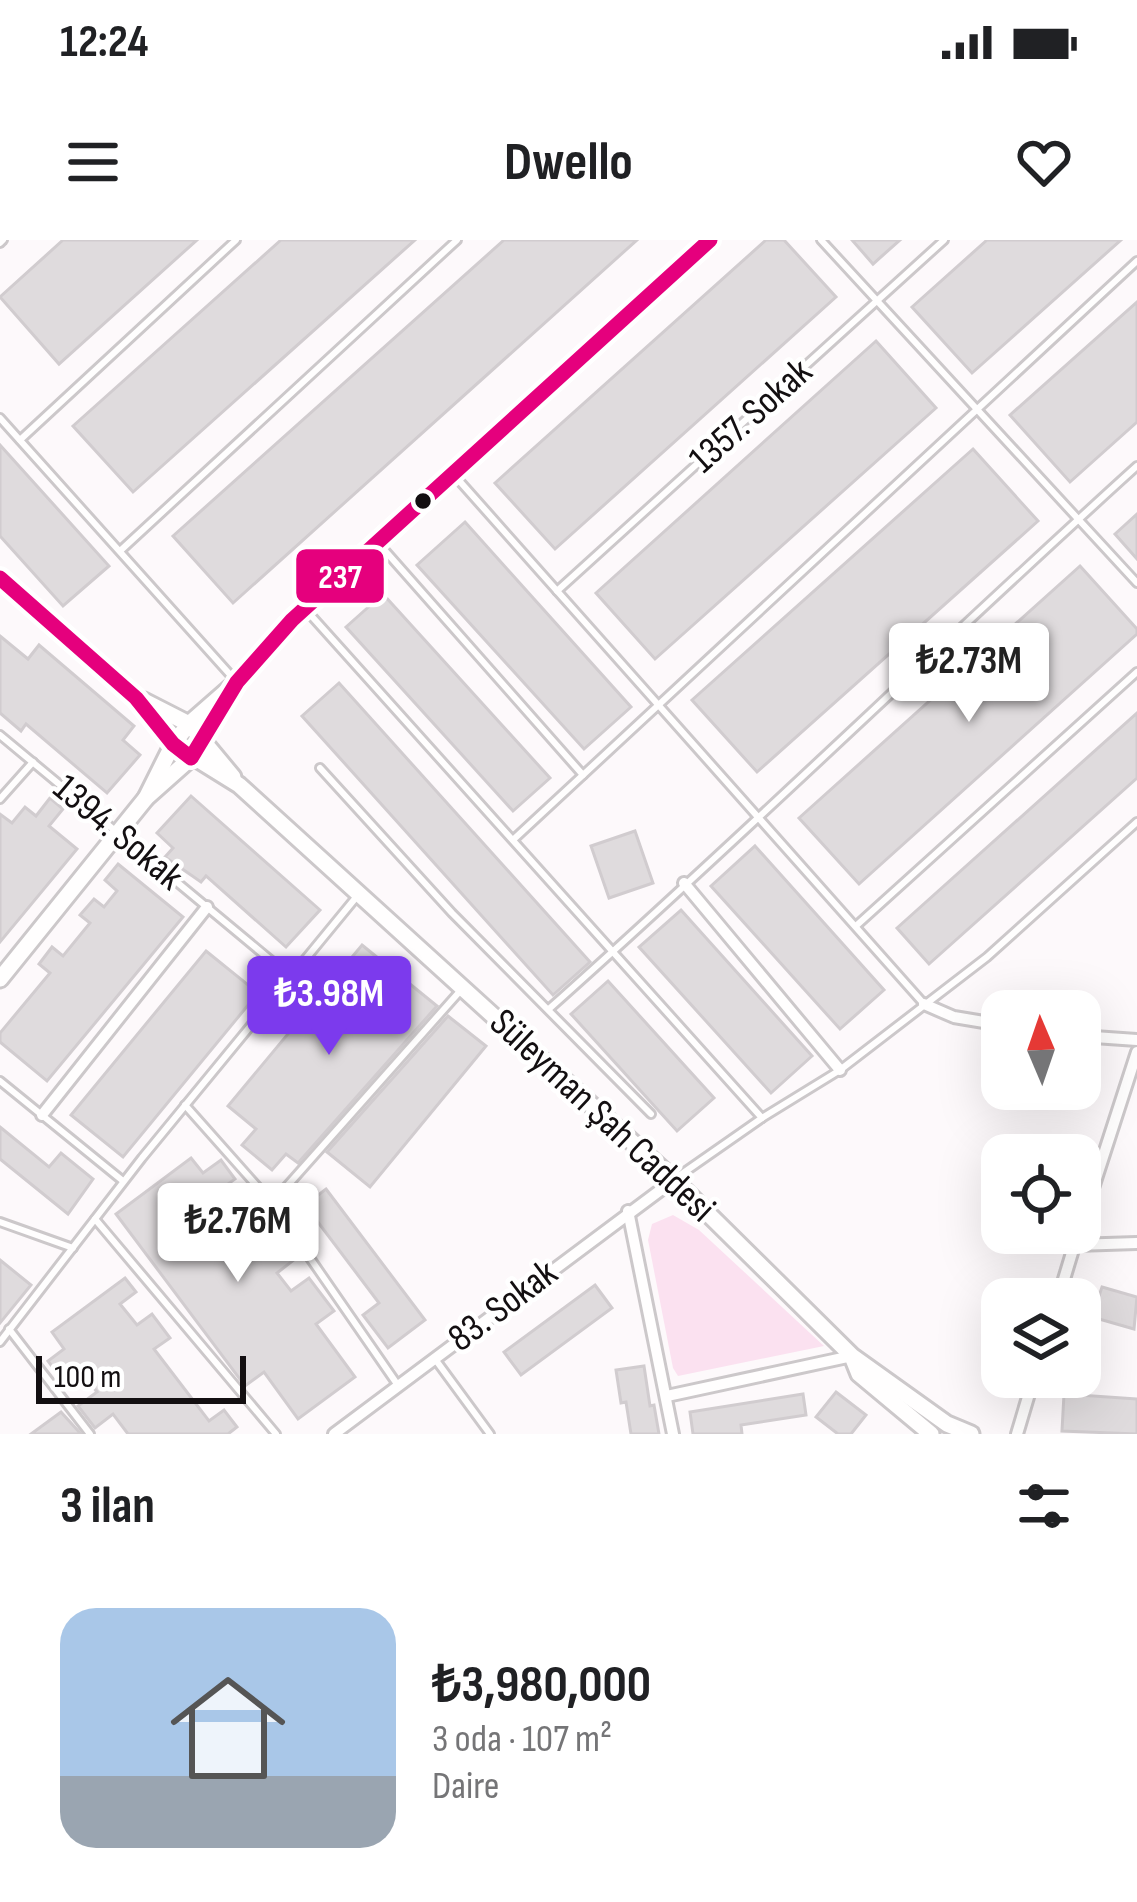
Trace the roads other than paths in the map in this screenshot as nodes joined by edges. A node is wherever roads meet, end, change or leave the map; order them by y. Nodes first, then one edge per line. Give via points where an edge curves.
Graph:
1 (236, 240) edge
2 (458, 240) edge
3 (710, 240) edge
4 (821, 240) edge
5 (944, 240) edge
6 (1137, 261) edge
7 (878, 301) junction
8 (977, 409) junction
9 (0, 418) edge
10 (20, 440) junction
11 (1137, 466) edge
12 (453, 474) junction
13 (1078, 519) junction
14 (378, 542) junction
15 (120, 551) junction
16 (0, 578) edge
17 (1137, 583) edge
18 (557, 591) junction
19 (305, 608) junction
20 (1137, 672) edge
21 (237, 682) junction
22 (136, 698) junction
23 (660, 705) junction
24 (189, 724) junction
25 (0, 734) edge
26 (206, 740) junction
27 (173, 744) junction
28 (191, 758) junction
29 (33, 762) junction
30 (320, 768) dead end
31 (584, 776) junction
32 (239, 785) junction
33 (146, 798) junction
34 (0, 799) edge
35 (761, 818) junction
36 (1137, 822) edge
37 (118, 833) junction
38 (514, 839) junction
39 (684, 883) junction
40 (360, 893) junction
41 (207, 907) junction
42 (857, 926) junction
43 (615, 951) junction
44 (291, 977) junction
45 (0, 980) edge
46 (463, 987) junction
47 (923, 1004) junction
48 (550, 1008) junction
49 (981, 1021) edge
50 (1101, 1037) edge
51 (1137, 1040) edge
52 (1137, 1052) edge
53 (840, 1070) junction
54 (0, 1081) edge
55 (185, 1106) junction
56 (651, 1114) dead end
57 (42, 1115) junction
58 (762, 1118) junction
59 (1101, 1164) edge
60 (674, 1180) junction
61 (124, 1182) junction
62 (272, 1203) junction
63 (628, 1211) junction
64 (95, 1219) junction
65 (0, 1222) edge
66 (1101, 1238) edge
67 (1137, 1243) edge
68 (73, 1248) junction
69 (10, 1329) junction
70 (0, 1342) edge
71 (852, 1356) junction
72 (434, 1358) junction
73 (397, 1384) junction
74 (667, 1396) junction
75 (1028, 1398) edge
76 (90, 1434) edge
77 (276, 1434) edge
78 (334, 1434) edge
79 (490, 1434) edge
80 (673, 1434) edge
81 (931, 1434) edge
82 (971, 1434) edge
83 (1017, 1434) edge

1 - 10 lane
2 - 15 lane
3 - 12 main road
4 - 7 lane
5 - 7 lane, 1357. Sokak
6 - 8 lane
7 - 8 lane
7 - 18 lane, 1357. Sokak
8 - 13 lane
8 - 23 lane
9 - 10 lane
10 - 15 lane
11 - 13 lane
12 - 14 main road
12 - 18 lane
13 - 17 lane
13 - 35 lane
14 - 19 main road
14 - 31 lane
15 - 21 lane
16 - 22 main road
18 - 23 lane
19 - 21 main road
19 - 38 lane
20 - 42 lane
21 - 24 main road
21 - 26 main road
22 - 24 main road
22 - 27 main road
23 - 31 lane
23 - 35 lane
24 - 26 main road
24 - 27 main road
25 - 29 lane, 1394. Sokak
26 - 28 main road
26 - 32 main road
27 - 28 main road
27 - 33 main road
28 - 32 main road
28 - 33 main road
29 - 34 lane
29 - 37 lane, 1394. Sokak
30 - 48 lane
31 - 38 lane
32 - 40 main road, Süleyman Şah Caddesi
33 - 37 main road
35 - 39 lane
35 - 42 lane
36 - 47 lane
37 - 41 lane, 1394. Sokak
37 - 45 main road
38 - 43 lane
39 - 43 lane
39 - 53 street
40 - 44 lane
40 - 46 main road, Süleyman Şah Caddesi
41 - 44 lane, 1394. Sokak
41 - 57 street
42 - 47 lane
43 - 48 lane
43 - 58 lane
44 - 55 lane
46 - 60 main road, Süleyman Şah Caddesi
46 - 62 lane
47 - 49 street
47 - 53 lane
48 - 56 lane
50 - 51 street
52 - 59 street
53 - 58 lane
54 - 57 lane
55 - 61 lane
55 - 62 lane
57 - 61 lane
58 - 60 lane
60 - 63 street, 83. Sokak
60 - 71 main road, Süleyman Şah Caddesi
61 - 64 lane
62 - 73 lane
63 - 72 street, 83. Sokak
63 - 74 street
64 - 68 lane
64 - 77 lane
65 - 68 lane
66 - 67 street
68 - 69 lane
69 - 70 lane
69 - 76 lane
71 - 74 street
71 - 81 main road, Süleyman Şah Caddesi via 859,1374
71 - 82 main road, Süleyman Şah Caddesi
72 - 73 street, 83. Sokak
72 - 79 lane
73 - 78 street, 83. Sokak
74 - 80 street
75 - 83 street

